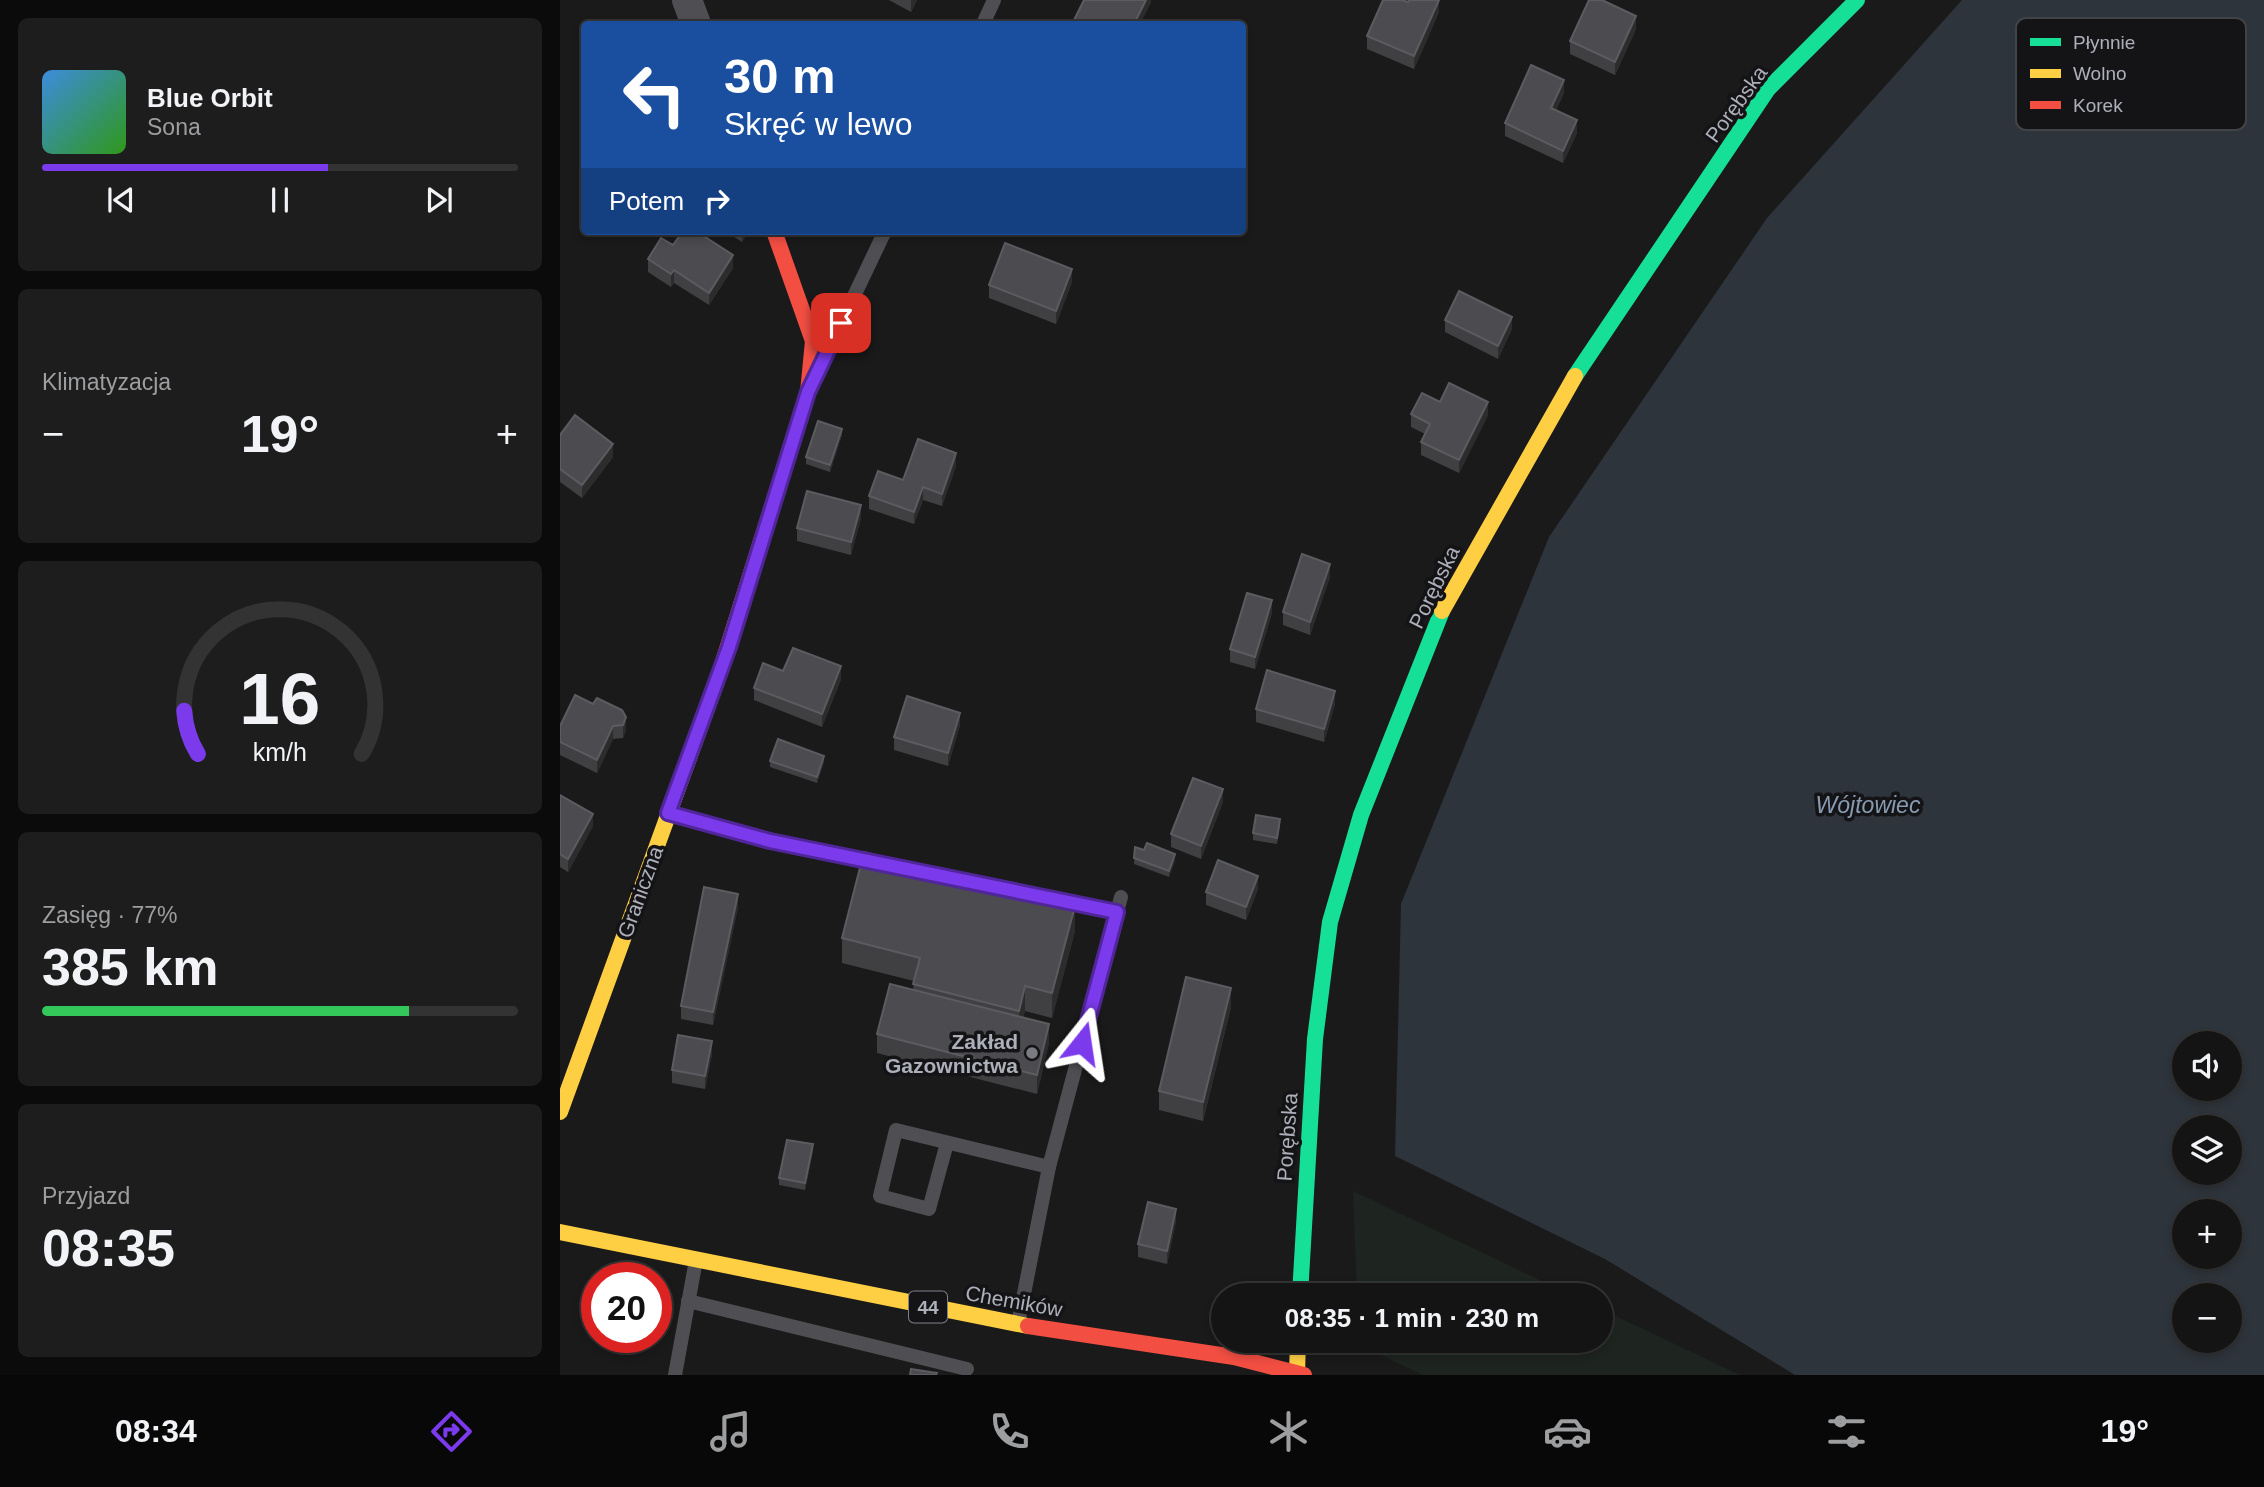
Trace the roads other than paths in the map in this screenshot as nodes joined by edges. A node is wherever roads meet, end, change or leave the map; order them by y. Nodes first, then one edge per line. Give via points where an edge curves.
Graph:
1 (687, 0) edge
2 (994, 0) edge
3 (1857, 0) edge
4 (695, 21) edge
5 (984, 21) edge
6 (775, 235) edge
7 (883, 235) edge
8 (808, 392) junction
9 (668, 813) junction
10 (887, 864) edge
11 (953, 877) edge
12 (1121, 897) dead end
13 (1117, 912) junction
14 (560, 1112) edge
15 (947, 1143) junction
16 (1049, 1167) junction
17 (560, 1232) edge
18 (696, 1260) junction
19 (1301, 1283) edge
20 (688, 1301) junction
21 (1018, 1325) junction
22 (1298, 1353) edge
23 (967, 1369) dead end
24 (1299, 1374) edge
25 (675, 1375) edge

1 - 4 street
2 - 5 lane
3 - 19 street, Porębska via 1768,89 1562,395 1446,601 1361,815 1330,922 1314,1039
6 - 8 street, Graniczna via 813,341
7 - 8 lane, Graniczna
8 - 9 street, Graniczna via 729,647
9 - 10 lane via 770,841
9 - 14 street, Graniczna
11 - 13 lane
12 - 13 lane
13 - 16 lane
15 - 15 lane via 929,1209 880,1196 896,1130
15 - 16 lane
16 - 21 lane
17 - 18 street, Chemików / 44
18 - 20 lane
18 - 21 street, Chemików / 44
20 - 23 lane
20 - 25 lane
21 - 24 street, Chemików / 44 via 1234,1357
22 - 24 street

